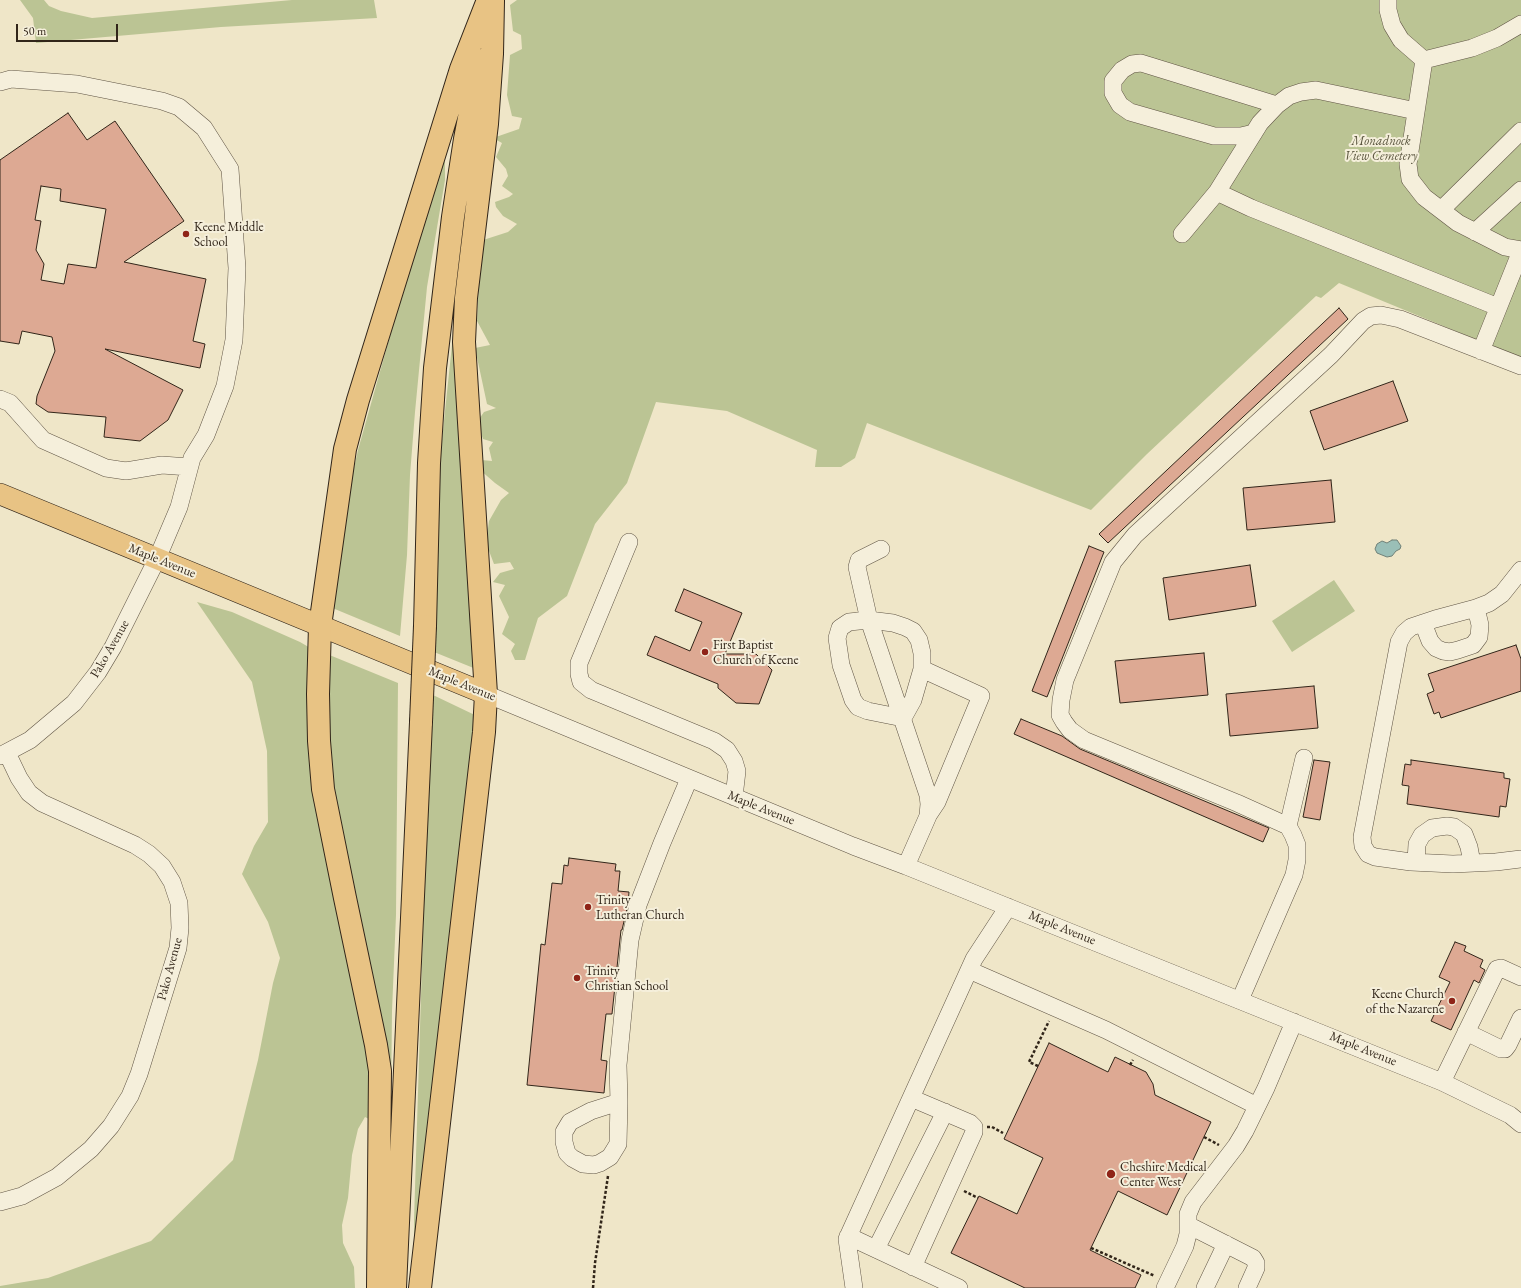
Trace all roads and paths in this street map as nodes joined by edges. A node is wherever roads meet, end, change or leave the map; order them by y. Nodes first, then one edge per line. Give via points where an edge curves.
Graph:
1 (491, 0) edge
2 (1388, 0) edge
3 (1521, 24) edge
4 (1424, 60) junction
5 (0, 82) edge
6 (1277, 105) junction
7 (1416, 111) junction
8 (1521, 131) edge
9 (1254, 133) junction
10 (1521, 190) edge
11 (1217, 192) junction
12 (1441, 210) junction
13 (1475, 232) junction
14 (1182, 234) dead end
15 (1521, 250) edge
16 (1498, 308) junction
17 (1481, 352) junction
18 (1521, 366) edge
19 (0, 399) edge
20 (187, 474) junction
21 (0, 494) edge
22 (629, 542) dead end
23 (880, 548) dead end
24 (157, 559) junction
25 (1521, 570) edge
26 (1476, 608) junction
27 (869, 620) junction
28 (1423, 623) junction
29 (320, 626) junction
30 (922, 669) junction
31 (486, 694) junction
32 (902, 718) junction
33 (3, 755) edge
34 (1304, 758) dead end
35 (689, 779) junction
36 (734, 797) junction
37 (928, 816) junction
38 (1288, 826) junction
39 (1521, 859) edge
40 (1416, 862) junction
41 (1472, 863) junction
42 (906, 866) junction
43 (1008, 907) junction
44 (969, 970) junction
45 (1521, 977) edge
46 (1240, 1000) junction
47 (1055, 1008) junction
48 (1521, 1018) edge
49 (1294, 1022) junction
50 (1466, 1032) junction
51 (1038, 1066) dead end
52 (1442, 1082) junction
53 (911, 1098) junction
54 (619, 1102) junction
55 (1257, 1106) junction
56 (945, 1112) junction
57 (1521, 1124) edge
58 (610, 1157) junction
59 (967, 1193) dead end
60 (978, 1198) dead end
61 (0, 1202) edge
62 (1188, 1224) junction
63 (848, 1236) junction
64 (1226, 1244) junction
65 (1091, 1248) dead end
66 (876, 1249) junction
67 (913, 1266) junction
68 (1149, 1274) dead end
69 (858, 1286) edge
70 (378, 1288) edge
71 (395, 1288) edge
72 (420, 1288) edge
73 (594, 1288) edge
74 (959, 1288) edge
75 (1164, 1288) edge
76 (1205, 1288) edge
77 (1247, 1288) edge

1 - 29 highway via 461,69 358,400 345,448
1 - 31 highway via 492,54 487,124 466,298 464,342
1 - 71 highway, bridge via 453,217 435,368 429,463 426,626
2 - 4 street via 1392,25 1401,40
3 - 4 street via 1497,38 1472,48
4 - 7 street
5 - 20 street, Pako Avenue via 11,79 77,84 162,101 179,107 204,128 230,169 237,268 234,340 225,386
6 - 7 street via 1289,96 1316,90
6 - 9 street
6 - 9 street via 1141,63 1132,64 1122,70 1113,81 1113,93 1120,105 1130,112 1214,136 1241,136
7 - 12 street via 1408,164 1410,179 1424,198
8 - 12 street
9 - 11 street
10 - 13 street
11 - 14 street
11 - 16 street
12 - 13 street via 1458,224
13 - 15 street via 1505,247
15 - 16 street
16 - 17 street
17 - 18 street
17 - 38 street via 1400,319 1381,315 1370,316 1135,535 1113,562 1065,680 1060,715 1064,722 1084,740
19 - 20 street via 10,403 43,440 106,468 126,471 162,465
20 - 24 street, Pako Avenue via 179,507
21 - 24 main road, Maple Avenue
22 - 36 street via 579,663 578,674 581,682 591,690 714,741 727,750 737,771
23 - 27 street via 859,560 857,568
24 - 29 main road, Maple Avenue
24 - 33 street, Pako Avenue via 113,647 79,697 30,740
25 - 26 street via 1502,594
26 - 28 street
26 - 28 street via 1480,625 1479,637 1473,645 1458,650 1450,652 1436,648 1430,641
27 - 30 street via 893,623 913,631 919,640
27 - 32 street
27 - 32 street via 849,622 840,628 837,638 841,665 853,700 858,707
28 - 40 street via 1404,633 1399,642 1362,837 1363,846 1368,854
29 - 31 main road, Maple Avenue
29 - 70 highway via 318,741 323,789 380,1070
30 - 32 street via 913,700
30 - 37 street via 981,696 937,802
31 - 35 street, Maple Avenue
31 - 72 highway via 474,830
32 - 37 street via 928,794
33 - 61 street, Pako Avenue via 29,793 42,803 135,845 162,866 172,882 179,903 180,928 178,948 139,1074 130,1096 111,1126 91,1149 57,1177 22,1196
34 - 38 street
35 - 36 street, Maple Avenue
35 - 54 street via 640,898 633,926 618,1065
36 - 42 street, Maple Avenue
37 - 42 street
38 - 46 street via 1297,845 1294,875
39 - 41 street
40 - 41 street
40 - 41 street via 1417,844 1422,835 1432,828 1447,826 1464,834
42 - 43 street, Maple Avenue
43 - 44 street
43 - 46 street, Maple Avenue
44 - 47 street
44 - 53 street
45 - 50 street via 1501,968 1497,969
46 - 49 street, Maple Avenue
47 - 51 path via 1029,1062
47 - 55 street via 1106,1030
48 - 50 street via 1505,1049 1501,1050
49 - 52 street, Maple Avenue
49 - 55 street
50 - 52 street
52 - 57 street, Maple Avenue via 1510,1115
53 - 56 street
53 - 63 street
54 - 58 street via 618,1144
54 - 58 street via 575,1118 563,1137 567,1153 577,1162 594,1165
55 - 62 street via 1236,1146 1193,1202 1188,1214
56 - 66 street
56 - 67 street via 970,1123 974,1127 974,1132
58 - 73 path via 595,1262
59 - 60 path
62 - 64 street
62 - 75 street via 1185,1246
63 - 66 street
63 - 69 street via 846,1243
64 - 76 street
64 - 77 street via 1253,1258 1256,1263
65 - 68 path
66 - 67 street
67 - 74 street

